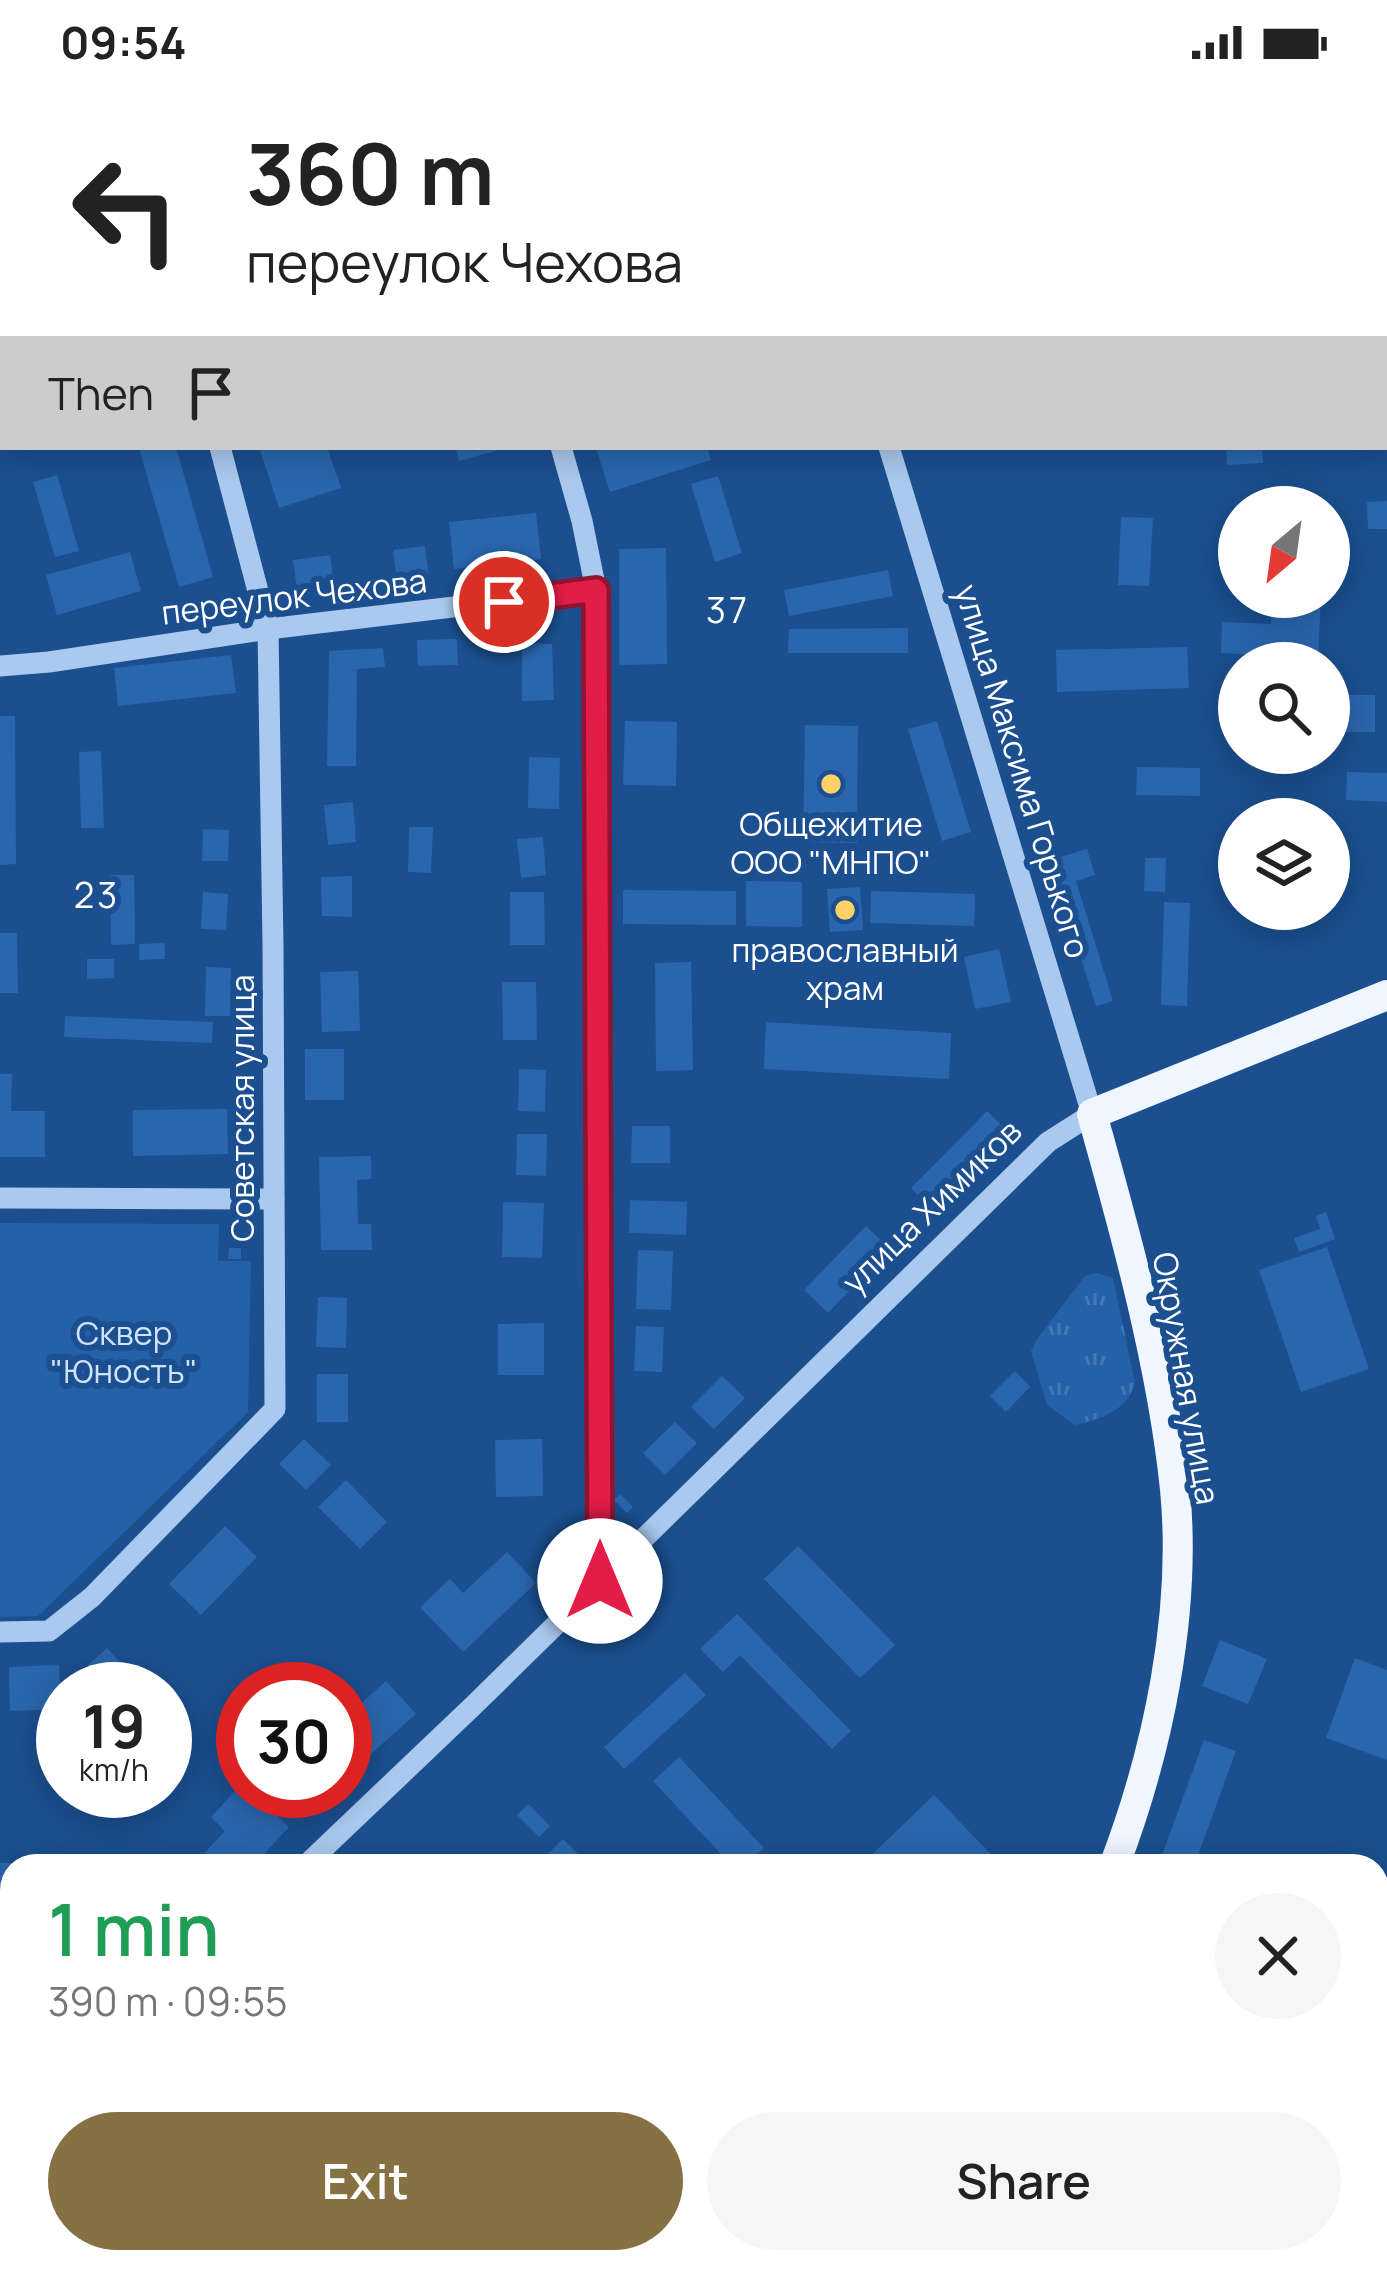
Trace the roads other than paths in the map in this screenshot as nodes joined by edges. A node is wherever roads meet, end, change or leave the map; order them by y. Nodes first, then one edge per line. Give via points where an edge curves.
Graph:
1 (221, 450) edge
2 (562, 450) edge
3 (891, 450) edge
4 (596, 590) junction
5 (268, 629) junction
6 (0, 666) edge
7 (1387, 995) edge
8 (1092, 1114) junction
9 (0, 1198) edge
10 (274, 1199) junction
11 (600, 1581) junction
12 (0, 1632) edge
13 (317, 1854) edge
14 (1118, 1854) edge

1 - 5 street, Советская улица
2 - 4 street
3 - 8 street, улица Максима Горького
4 - 5 street, переулок Чехова
4 - 11 street
5 - 6 street, переулок Чехова
5 - 10 street, Советская улица
7 - 8 main road, улица Химиков
8 - 11 street, улица Химиков via 1048,1142
8 - 14 main road, Окружная улица via 1138,1290 1175,1493 1167,1668
9 - 10 street
10 - 12 street, Советская улица via 274,1409 92,1597 49,1631
11 - 13 street, улица Химиков

